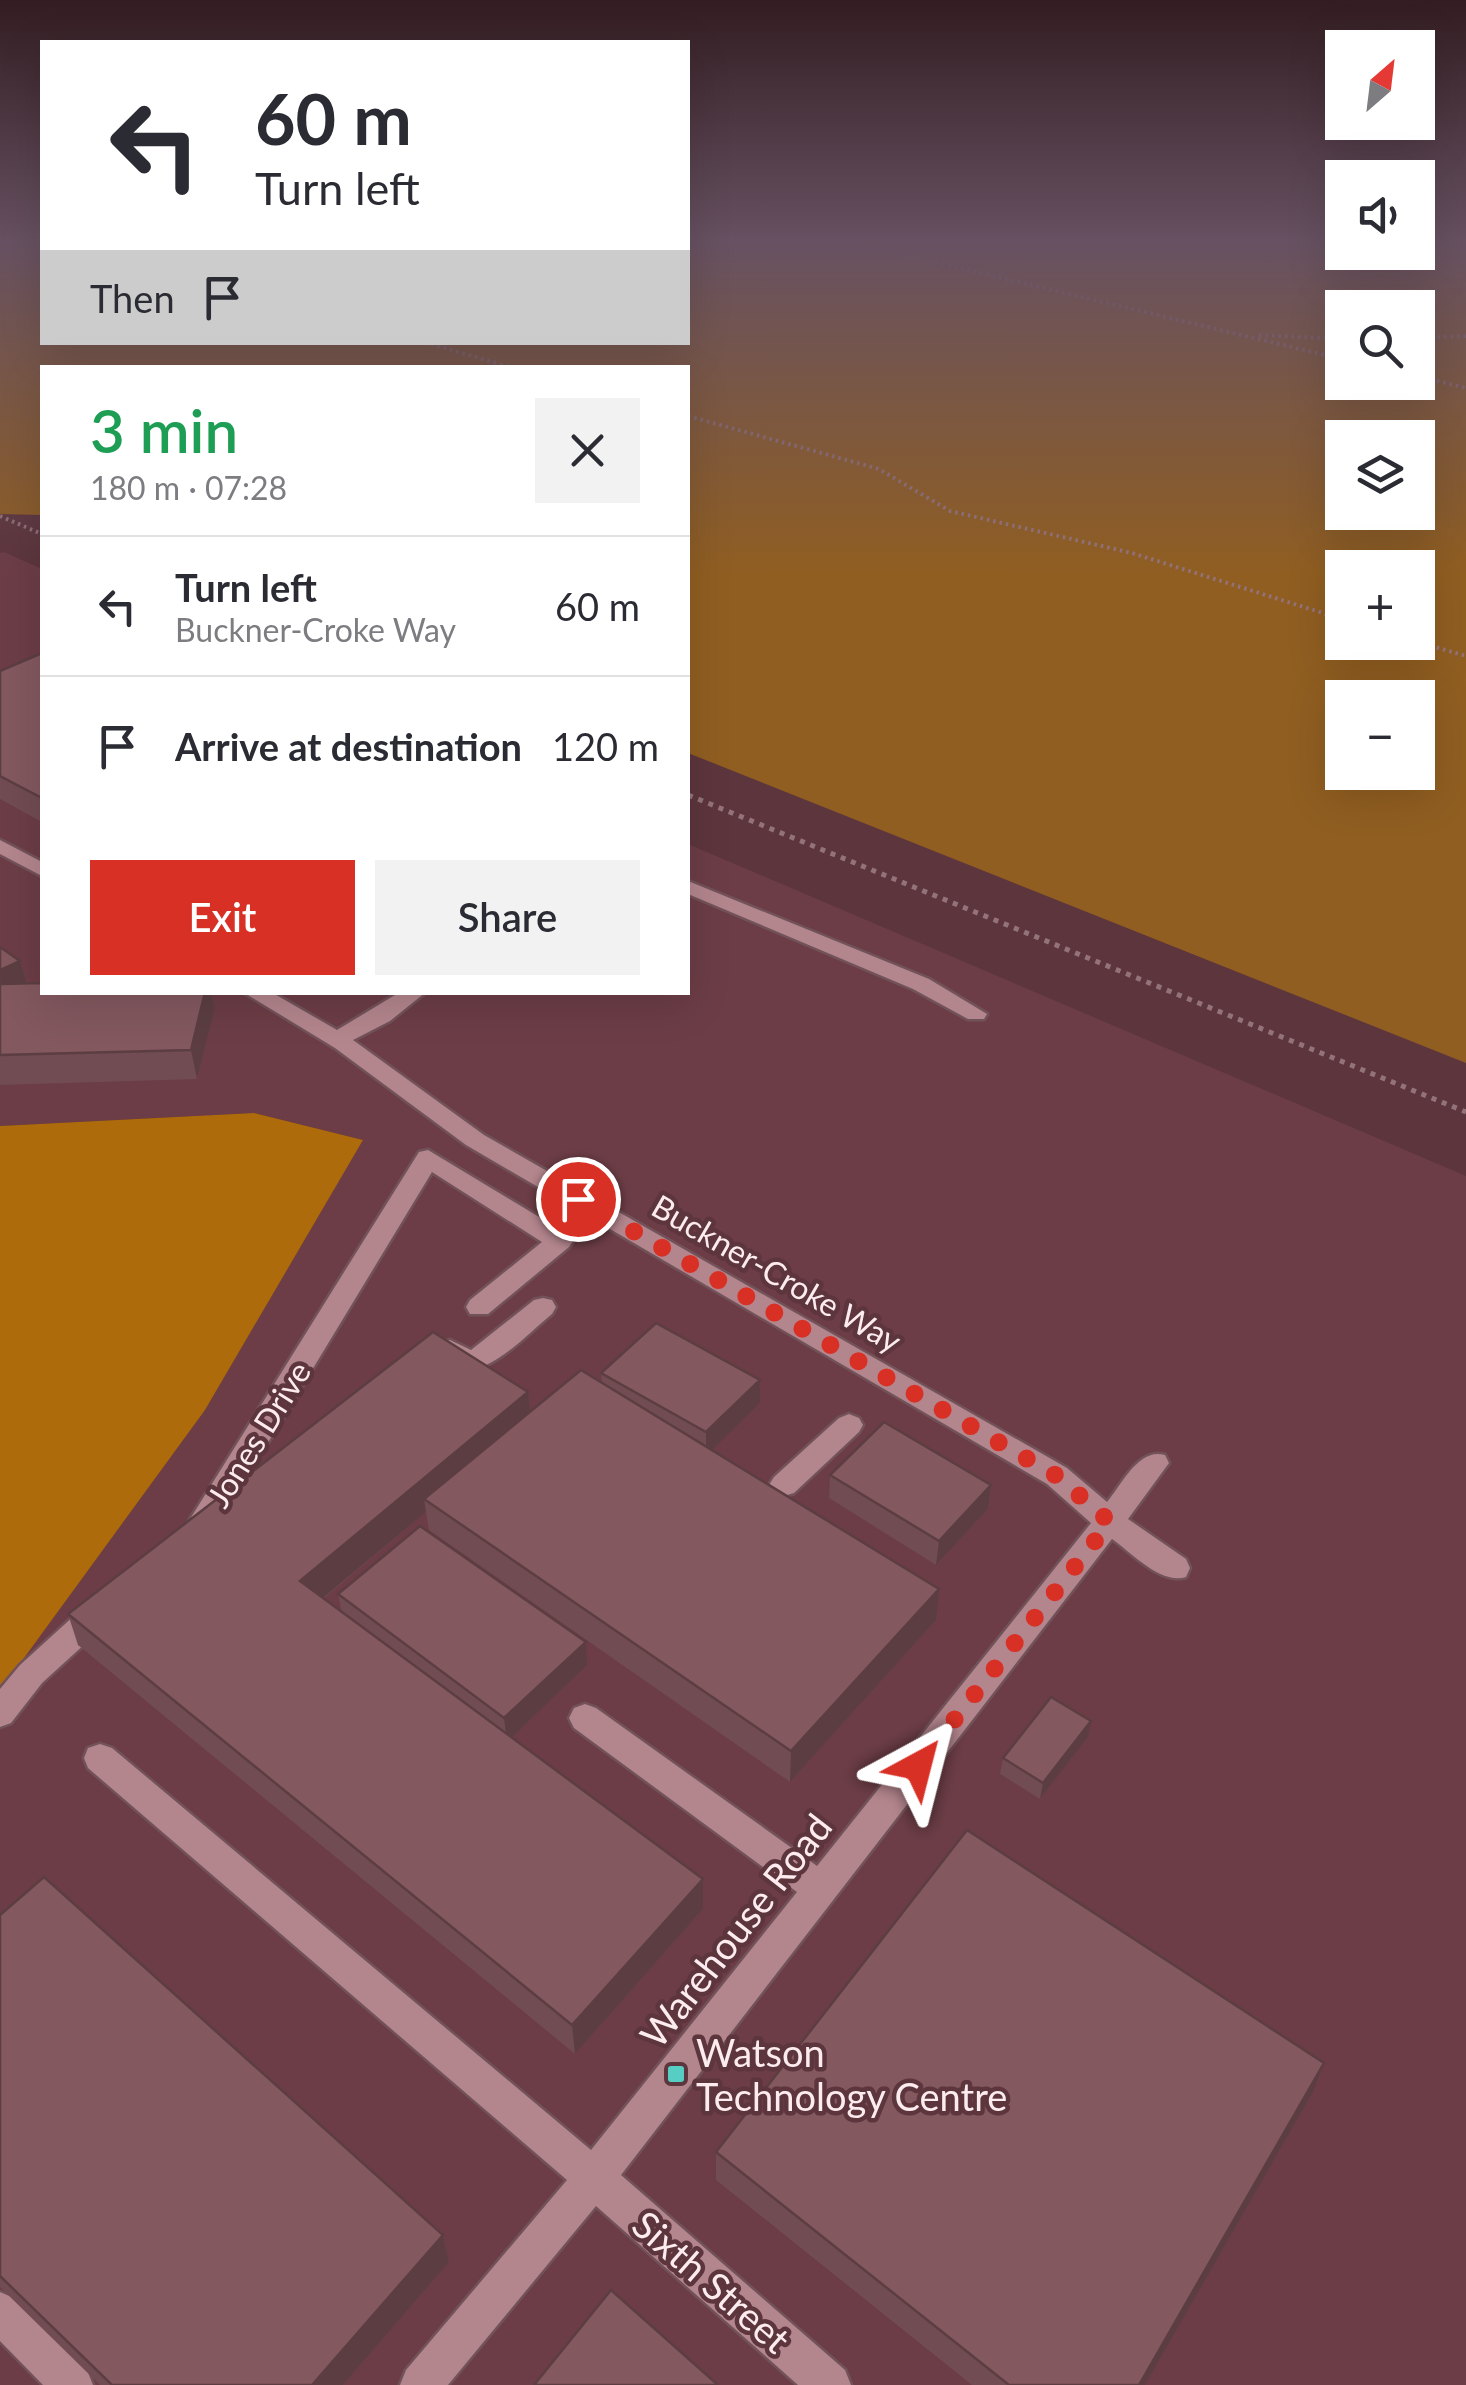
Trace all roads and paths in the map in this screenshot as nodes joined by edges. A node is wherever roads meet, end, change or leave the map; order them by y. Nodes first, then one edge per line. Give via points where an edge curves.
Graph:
1 (460, 352) edge
2 (503, 365) edge
3 (1435, 380) edge
4 (1466, 388) edge
5 (690, 417) edge
6 (0, 516) edge
7 (40, 533) edge
8 (1325, 613) edge
9 (1435, 647) edge
10 (1466, 656) edge
11 (690, 797) edge
12 (0, 846) edge
13 (40, 869) edge
14 (690, 888) edge
15 (259, 995) edge
16 (411, 995) edge
17 (976, 1014) dead end
18 (337, 1039) junction
19 (1466, 1112) edge
20 (480, 1307) dead end
21 (543, 1307) dead end
22 (426, 1356) edge
23 (849, 1425) dead end
24 (1155, 1463) dead end
25 (784, 1485) dead end
26 (257, 1487) edge
27 (1110, 1522) junction
28 (1174, 1568) dead end
29 (126, 1590) edge
30 (0, 1712) edge
31 (584, 1718) dead end
32 (100, 1758) dead end
33 (822, 1889) junction
34 (594, 2178) junction
35 (0, 2312) edge
36 (72, 2385) edge
37 (421, 2385) edge
38 (830, 2385) edge

1 - 2 path
3 - 4 path
5 - 8 path via 879,469 950,511 1132,553
6 - 7 path
9 - 10 path
11 - 19 path
12 - 13 street
14 - 17 street via 921,984
15 - 18 street, Buckner-Croke Way
16 - 18 street
18 - 27 street, Buckner-Croke Way via 475,1140 1057,1476
20 - 26 street, Jones Drive via 560,1241 428,1158 189,1540
21 - 22 street via 472,1363 441,1345
23 - 25 street
24 - 27 street, Warehouse Road
27 - 28 street, Buckner-Croke Way
27 - 33 street, Warehouse Road
29 - 30 street via 70,1636
31 - 33 street
32 - 34 street, Sixth Street
33 - 34 street, Warehouse Road
34 - 37 street, Warehouse Road
34 - 38 street, Sixth Street
35 - 36 street

